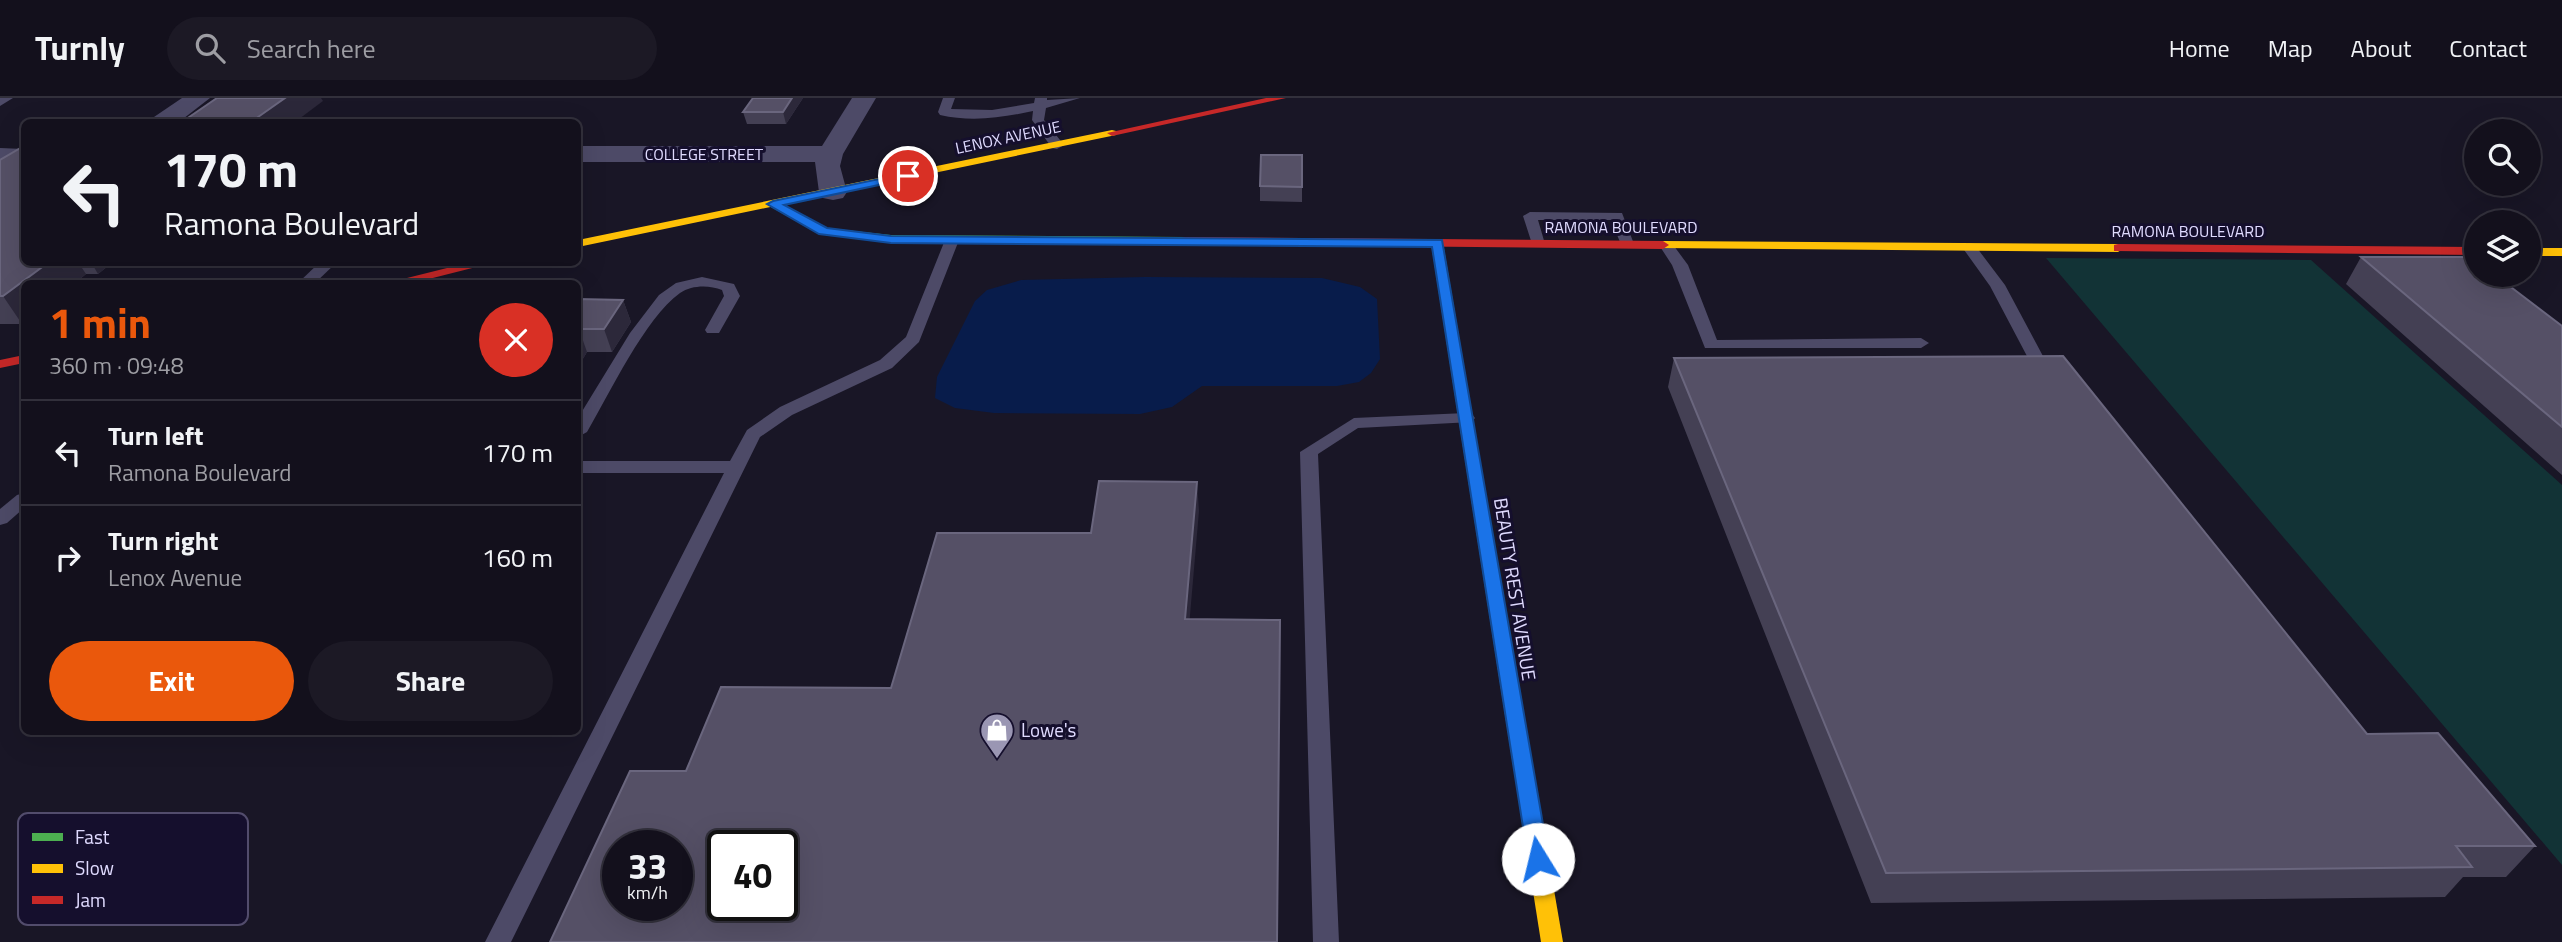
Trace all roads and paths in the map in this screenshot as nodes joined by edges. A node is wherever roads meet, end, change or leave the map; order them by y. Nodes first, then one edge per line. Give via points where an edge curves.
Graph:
1 (7, 98) edge
2 (198, 98) edge
3 (864, 98) edge
4 (949, 98) edge
5 (1072, 98) edge
6 (1281, 98) edge
7 (0, 102) edge
8 (1040, 102) edge
9 (167, 119) edge
10 (1057, 145) junction
11 (830, 153) junction
12 (581, 155) edge
13 (833, 192) junction
14 (773, 204) junction
15 (952, 240) junction
16 (581, 243) edge
17 (1437, 243) junction
18 (1538, 244) junction
19 (1628, 244) junction
20 (1666, 245) junction
21 (1969, 247) junction
22 (2464, 251) edge
23 (2541, 252) edge
24 (2562, 252) edge
25 (325, 266) edge
26 (459, 266) edge
27 (309, 280) edge
28 (405, 280) edge
29 (713, 330) dead end
30 (1921, 344) dead end
31 (2036, 358) edge
32 (21, 360) edge
33 (0, 364) edge
34 (1466, 418) junction
35 (581, 427) edge
36 (581, 467) edge
37 (735, 467) junction
38 (21, 502) edge
39 (0, 519) edge
40 (498, 942) edge
41 (1326, 942) edge
42 (1552, 942) edge

1 - 7 lane
2 - 9 street
3 - 11 street
4 - 8 lane via 944,112 961,116
5 - 8 lane
6 - 10 street, LENOX AVENUE
8 - 10 lane via 1038,120
10 - 13 street, LENOX AVENUE
11 - 12 street, COLLEGE STREET
11 - 13 street via 827,166
13 - 14 street, LENOX AVENUE
14 - 15 street, RAMONA BOULEVARD via 824,231
14 - 16 street, LENOX AVENUE
15 - 17 street, RAMONA BOULEVARD
15 - 37 lane via 913,339 886,364 786,411 753,434
17 - 18 street, RAMONA BOULEVARD
17 - 34 street, BEAUTY REST AVENUE
18 - 19 street, RAMONA BOULEVARD
18 - 19 lane via 1530,216 1617,216
19 - 20 street, RAMONA BOULEVARD
20 - 21 street, RAMONA BOULEVARD
20 - 30 lane via 1680,265 1711,345
21 - 22 street, RAMONA BOULEVARD
21 - 31 lane via 1997,285
23 - 24 street
25 - 27 lane
26 - 28 street
29 - 35 lane via 732,296 729,287 705,282 674,289 654,309
32 - 33 street
34 - 41 lane via 1354,423 1309,452
34 - 42 street, BEAUTY REST AVENUE
36 - 37 lane
37 - 40 lane
38 - 39 lane

